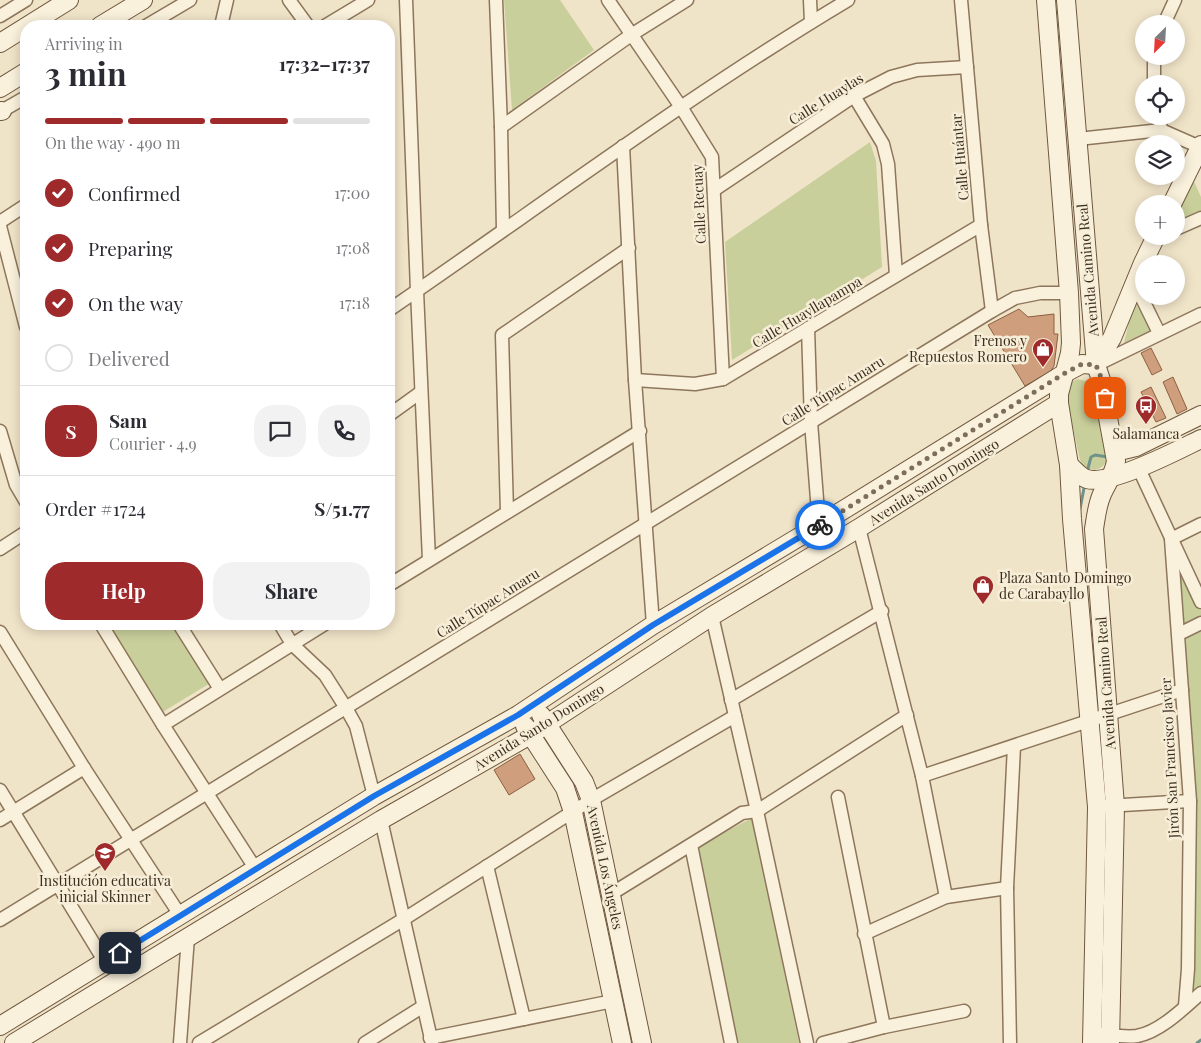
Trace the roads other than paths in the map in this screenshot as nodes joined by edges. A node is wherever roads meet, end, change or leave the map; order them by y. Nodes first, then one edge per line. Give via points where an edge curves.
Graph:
1 (26, 0) edge
2 (69, 0) edge
3 (143, 0) edge
4 (190, 0) edge
5 (227, 0) edge
6 (290, 0) edge
7 (368, 0) edge
8 (406, 0) edge
9 (496, 0) edge
10 (608, 0) edge
11 (688, 0) edge
12 (810, 0) edge
13 (848, 0) edge
14 (961, 0) edge
15 (1046, 0) edge
16 (1066, 0) edge
17 (1175, 0) edge
18 (1168, 15) edge
19 (0, 16) edge
20 (36, 20) edge
21 (110, 20) edge
22 (156, 20) edge
23 (222, 20) edge
24 (304, 20) edge
25 (335, 20) edge
26 (811, 22) junction
27 (20, 30) edge
28 (631, 35) junction
29 (0, 42) edge
30 (967, 67) junction
31 (20, 76) edge
32 (0, 88) edge
33 (854, 96) junction
34 (20, 100) edge
35 (681, 107) junction
36 (1, 111) edge
37 (1160, 125) edge
38 (501, 126) junction
39 (1161, 130) junction
40 (1078, 139) junction
41 (623, 146) junction
42 (1200, 146) edge
43 (714, 190) junction
44 (1176, 195) edge
45 (20, 209) edge
46 (1201, 218) edge
47 (0, 222) edge
48 (982, 224) junction
49 (1185, 225) edge
50 (0, 226) edge
51 (503, 230) junction
52 (629, 248) junction
53 (896, 275) junction
54 (1135, 284) edge
55 (417, 291) junction
56 (1069, 294) junction
57 (20, 304) edge
58 (1146, 305) edge
59 (395, 306) edge
60 (992, 311) junction
61 (1201, 314) edge
62 (808, 328) junction
63 (1160, 333) junction
64 (1096, 365) junction
65 (1065, 373) junction
66 (723, 379) junction
67 (635, 380) junction
68 (421, 392) junction
69 (1059, 403) junction
70 (395, 411) edge
71 (1201, 415) edge
72 (811, 422) junction
73 (640, 431) junction
74 (1, 438) edge
75 (1201, 439) edge
76 (1115, 452) junction
77 (1069, 465) junction
78 (1139, 469) junction
79 (1112, 476) junction
80 (20, 480) edge
81 (507, 512) junction
82 (645, 524) junction
83 (1201, 524) edge
84 (819, 525) junction
85 (860, 528) junction
86 (20, 536) edge
87 (1171, 539) junction
88 (0, 549) edge
89 (429, 560) junction
90 (395, 581) edge
91 (1201, 602) edge
92 (882, 611) junction
93 (712, 616) junction
94 (1201, 624) edge
95 (653, 625) junction
96 (105, 630) edge
97 (183, 630) edge
98 (284, 630) edge
99 (315, 630) edge
100 (0, 632) edge
101 (1178, 634) junction
102 (292, 644) junction
103 (220, 689) junction
104 (1182, 690) junction
105 (731, 700) junction
106 (534, 705) junction
107 (346, 708) junction
108 (1109, 714) junction
109 (518, 715) junction
110 (907, 715) junction
111 (734, 716) junction
112 (1090, 720) junction
113 (547, 724) junction
114 (163, 725) junction
115 (530, 735) junction
116 (1014, 746) junction
117 (84, 768) junction
118 (922, 776) junction
119 (0, 790) edge
120 (207, 793) junction
121 (374, 796) junction
122 (838, 797) dead end
123 (591, 800) junction
124 (1190, 801) junction
125 (1115, 806) junction
126 (1096, 807) junction
127 (757, 811) junction
128 (14, 812) junction
129 (573, 812) junction
130 (0, 820) edge
131 (381, 820) junction
132 (131, 840) junction
133 (691, 845) junction
134 (487, 866) junction
135 (255, 868) junction
136 (58, 884) junction
137 (1007, 888) junction
138 (611, 894) junction
139 (946, 898) junction
140 (180, 915) junction
141 (404, 919) junction
142 (0, 920) edge
143 (864, 934) junction
144 (188, 937) junction
145 (105, 962) junction
146 (1194, 969) edge
147 (1201, 993) edge
148 (613, 1001) junction
149 (1185, 1006) junction
150 (422, 1007) junction
151 (964, 1011) dead end
152 (524, 1019) junction
153 (0, 1026) edge
154 (884, 1027) junction
155 (1093, 1038) edge
156 (1111, 1039) edge
157 (431, 1041) edge
158 (14, 1043) edge
159 (180, 1043) edge
160 (199, 1043) edge
161 (365, 1043) edge
162 (622, 1043) edge
163 (642, 1043) edge
164 (731, 1043) edge
165 (806, 1043) edge
166 (823, 1043) edge
167 (1010, 1043) edge

1 - 19 street
2 - 20 street
3 - 21 street
4 - 22 street
5 - 23 street
6 - 24 street
7 - 25 street
8 - 55 street
9 - 38 street
10 - 28 street, Calle Recuay
11 - 28 street
12 - 26 street
13 - 26 street
14 - 30 street, Calle Huántar
15 - 56 street, Avenida Camino Real
16 - 40 street, Avenida Camino Real
17 - 18 street
26 - 35 street
27 - 29 street
28 - 35 street, Calle Recuay
28 - 38 street
30 - 33 street, Calle Huaylas via 917,70 891,77
30 - 48 street, Calle Huántar
31 - 32 street
33 - 43 street, Calle Huaylas
33 - 53 street via 883,144 888,164
34 - 36 street
35 - 41 street
35 - 43 street, Calle Recuay via 712,156
37 - 39 street
38 - 51 street
39 - 40 street
39 - 42 street
40 - 64 street, Avenida Camino Real
41 - 51 street
41 - 52 street
42 - 44 street
43 - 66 street, Calle Recuay
45 - 47 street
46 - 49 street
48 - 53 street, Calle Huayllapampa
48 - 60 street, Calle Huántar
50 - 57 street
51 - 55 street
52 - 67 street
52 - 81 street via 502,335
53 - 62 street, Calle Huayllapampa
54 - 64 street via 1112,338
55 - 59 street
55 - 68 street
56 - 60 street, Calle Túpac Amaru via 1040,293 1015,298
56 - 65 street, Avenida Camino Real via 1071,343
58 - 63 street
60 - 72 street, Calle Túpac Amaru
61 - 63 street
62 - 66 street, Calle Huayllapampa
62 - 72 street
63 - 64 street
64 - 65 street, Avenida Santo Domingo via 1082,364
64 - 76 street, Avenida Camino Real via 1102,380
65 - 69 street, Avenida Camino Real
65 - 84 street, Avenida Santo Domingo
66 - 67 street, Calle Huayllapampa via 695,384
67 - 73 street
68 - 70 street
68 - 89 street
69 - 77 street, Avenida Camino Real
69 - 85 street, Avenida Santo Domingo
71 - 76 street via 1136,447
72 - 82 street, Calle Túpac Amaru
72 - 84 street
73 - 81 street
73 - 82 street
74 - 80 street
75 - 78 street
76 - 79 street, Avenida Camino Real
77 - 79 street via 1090,480
77 - 112 street, Avenida Camino Real
78 - 79 street
78 - 87 street
79 - 108 street, Avenida Camino Real via 1101,495 1094,529
81 - 89 street
82 - 95 street
82 - 107 street, Calle Túpac Amaru
83 - 87 street
84 - 95 street, Avenida Santo Domingo
85 - 92 street
85 - 93 street, Avenida Santo Domingo
86 - 88 street
87 - 91 street
87 - 101 street, Jirón San Francisco Javier
89 - 90 street
92 - 105 street
92 - 110 street
93 - 105 street
93 - 113 street, Avenida Santo Domingo
94 - 101 street
95 - 106 street, Avenida Santo Domingo
96 - 114 street
97 - 103 street
98 - 102 street
99 - 102 street
100 - 117 street
101 - 104 street, Jirón San Francisco Javier
102 - 103 street
102 - 107 street via 324,675
103 - 114 street
104 - 108 street
104 - 124 street, Jirón San Francisco Javier
105 - 111 street
106 - 109 street, Avenida Santo Domingo
106 - 113 street, Avenida Los Ángeles
107 - 120 street, Calle Túpac Amaru
107 - 121 street via 356,726
108 - 112 street
108 - 125 street, Avenida Camino Real
109 - 115 street, Avenida Los Ángeles
109 - 121 street, Avenida Santo Domingo
110 - 118 street
110 - 127 street
111 - 123 street
111 - 127 street
112 - 116 street
112 - 126 street, Avenida Camino Real
113 - 115 street, Avenida Santo Domingo
113 - 123 street, Avenida Los Ángeles via 584,782
114 - 120 street
115 - 129 street, Avenida Los Ángeles via 565,788
115 - 131 street, Avenida Santo Domingo
116 - 118 street
116 - 137 street
117 - 128 street
117 - 132 street
118 - 139 street
119 - 128 street
120 - 132 street, Calle Túpac Amaru
120 - 135 street
121 - 135 street, Avenida Santo Domingo
122 - 143 street
123 - 129 street
123 - 138 street, Avenida Los Ángeles
124 - 125 street
124 - 146 street, Jirón San Francisco Javier
125 - 126 street
125 - 156 street, Avenida Camino Real
126 - 155 street, Avenida Camino Real
127 - 133 street via 742,813
127 - 165 street
128 - 130 street
128 - 136 street
129 - 134 street
129 - 148 street, Avenida Los Ángeles
131 - 141 street
131 - 144 street, Avenida Santo Domingo
132 - 136 street, Calle Túpac Amaru
132 - 140 street
133 - 138 street
133 - 164 street
134 - 141 street
134 - 152 street
135 - 140 street, Avenida Santo Domingo
136 - 142 street, Calle Túpac Amaru
136 - 145 street
137 - 139 street
137 - 167 street
138 - 163 street, Avenida Los Ángeles
139 - 143 street
140 - 145 street, Avenida Santo Domingo
141 - 150 street
141 - 160 street
143 - 154 street
144 - 158 street, Avenida Santo Domingo
144 - 159 street
145 - 153 street, Avenida Santo Domingo
146 - 149 street, Jirón San Francisco Javier
147 - 149 street
148 - 152 street
148 - 162 street, Avenida Los Ángeles
149 - 156 street via 1156,1029
150 - 157 street
150 - 161 street
151 - 154 street
152 - 157 street
154 - 166 street
155 - 156 street

